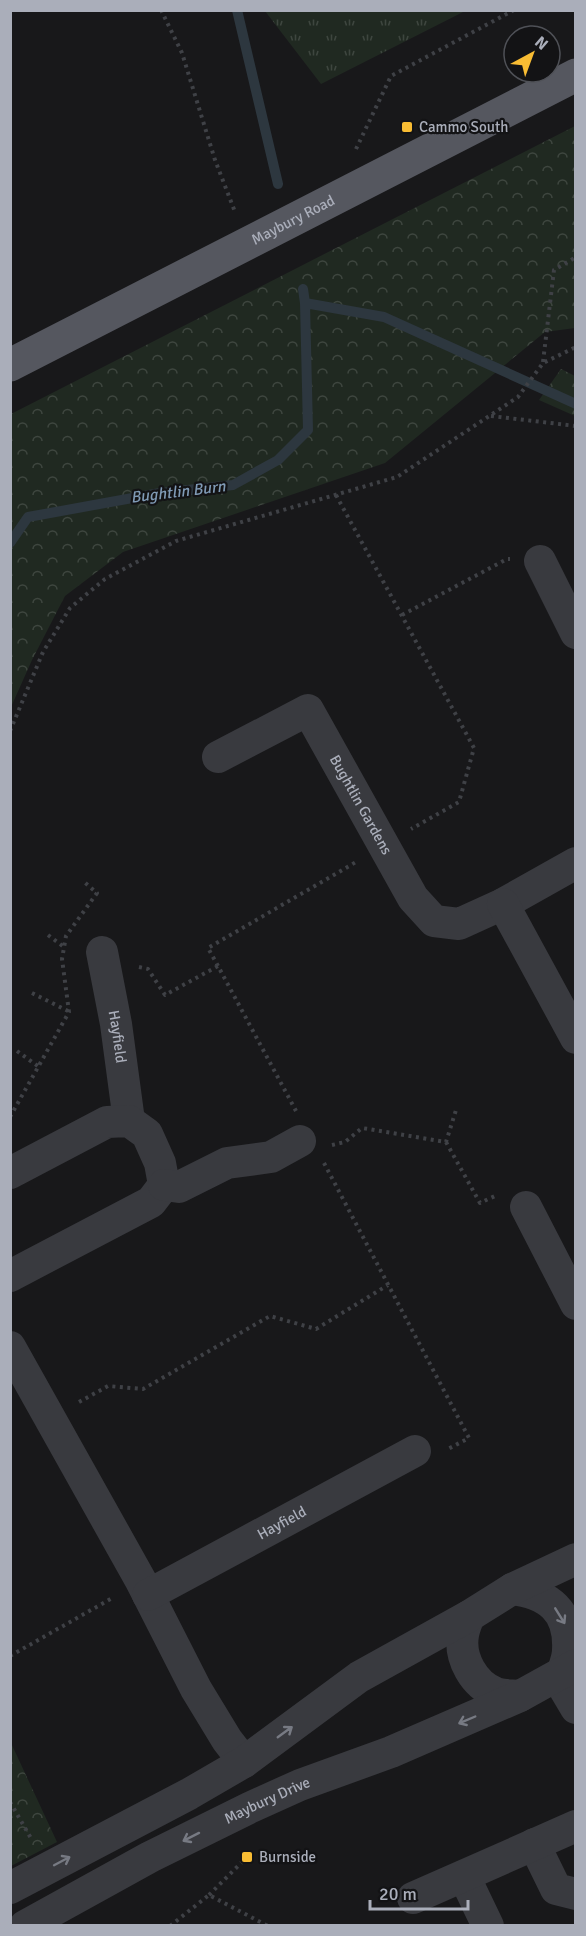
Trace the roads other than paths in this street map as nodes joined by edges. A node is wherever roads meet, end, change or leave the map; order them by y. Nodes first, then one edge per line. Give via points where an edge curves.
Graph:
1 (576, 75) edge
2 (10, 365) edge
3 (540, 561) road end
4 (568, 601) edge
5 (576, 633) edge
6 (218, 757) dead end
7 (576, 863) edge
8 (503, 904) junction
9 (102, 952) road end
10 (576, 1038) edge
11 (129, 1121) junction
12 (308, 1142) road end
13 (10, 1173) edge
14 (164, 1185) junction
15 (526, 1207) road end
16 (10, 1276) edge
17 (574, 1296) edge
18 (10, 1347) edge
19 (415, 1451) road end
20 (576, 1559) edge
21 (144, 1588) junction
22 (512, 1589) junction
23 (469, 1616) junction
24 (565, 1671) edge
25 (520, 1696) junction
26 (576, 1708) edge
27 (244, 1762) junction
28 (576, 1826) edge
29 (534, 1844) junction
30 (464, 1876) junction
31 (10, 1888) edge
32 (576, 1894) edge
33 (413, 1898) dead end
34 (25, 1926) edge
35 (488, 1926) edge

1 - 2 main road, Maybury Road
3 - 4 street
4 - 5 street
6 - 8 street, Bughtlin Gardens via 308,710 413,898 434,921 459,924
7 - 8 street, Bughtlin Gardens
8 - 10 street
9 - 11 street, Hayfield
11 - 13 street via 107,1122
11 - 14 street via 147,1134 160,1163
12 - 14 street via 271,1157 227,1163 179,1187
14 - 16 street via 151,1202
15 - 17 street
18 - 21 street
19 - 21 street, Hayfield
20 - 22 street
21 - 27 street via 196,1689
22 - 23 street
22 -> 24 street via 530,1591 560,1612 568,1651
23 - 25 street via 462,1643 465,1661 479,1682 496,1693
27 -> 23 street via 359,1677
24 - 25 street, Maybury Drive
24 - 26 street
25 -> 34 street, Maybury Drive via 249,1808
31 -> 27 street
28 - 29 street
29 - 30 street
29 - 32 street via 556,1889
30 - 33 street
30 - 35 street

